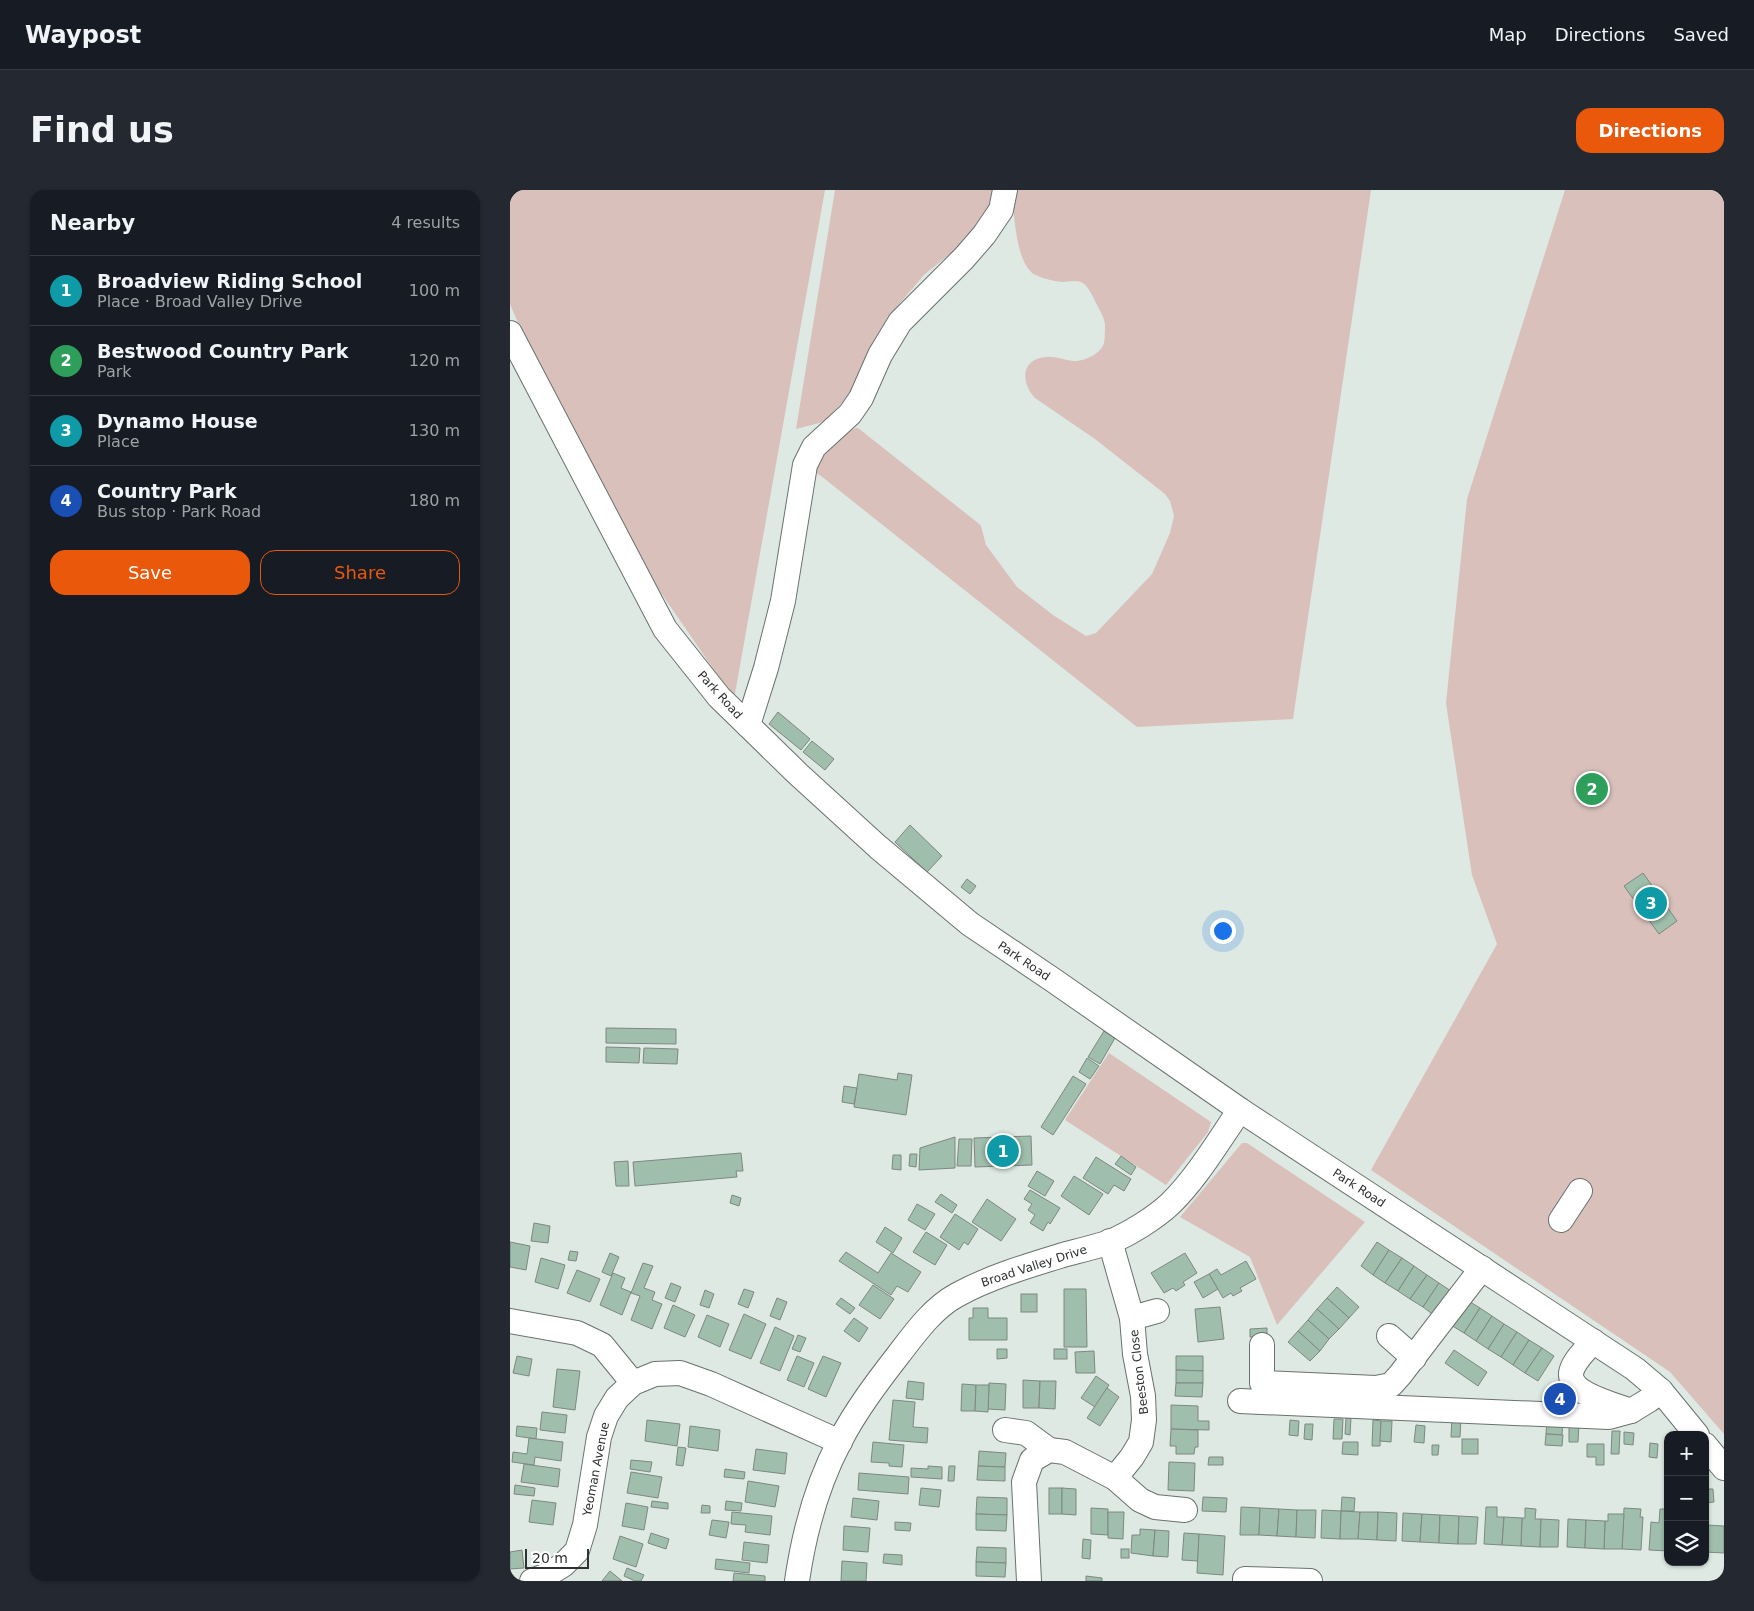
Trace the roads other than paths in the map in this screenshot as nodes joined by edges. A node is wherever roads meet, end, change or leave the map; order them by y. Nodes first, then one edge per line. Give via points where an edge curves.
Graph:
1 (1005, 190) edge
2 (510, 333) edge
3 (748, 725) junction
4 (1240, 1110) junction
5 (1580, 1191) dead end
6 (1561, 1220) dead end
7 (1110, 1241) junction
8 (1482, 1268) junction
9 (1157, 1311) dead end
10 (1132, 1318) junction
11 (510, 1321) edge
12 (1389, 1336) dead end
13 (1593, 1341) junction
14 (1262, 1345) dead end
15 (1414, 1358) junction
16 (634, 1383) junction
17 (1661, 1390) junction
18 (1240, 1401) dead end
19 (1631, 1411) junction
20 (1004, 1430) dead end
21 (1694, 1431) edge
22 (840, 1442) junction
23 (1049, 1450) junction
24 (1709, 1450) edge
25 (1724, 1468) edge
26 (1115, 1478) junction
27 (1184, 1510) dead end
28 (1245, 1579) dead end
29 (532, 1581) edge
30 (797, 1581) edge
31 (1029, 1581) edge
32 (1310, 1581) edge

1 - 3 street via 1001,210 984,235 900,322 850,414 814,447 806,465 783,601
2 - 3 street, Park Road via 665,629 719,697
3 - 4 street, Park Road via 878,847 970,924
4 - 7 street, Broad Valley Drive via 1191,1180 1170,1204 1146,1222
4 - 8 street, Park Road
5 - 6 street
7 - 10 street, Beeston Close
7 - 22 street, Broad Valley Drive via 985,1281 940,1307 918,1329 865,1400
8 - 13 street, Park Road
8 - 15 street
9 - 10 street, Beeston Close
10 - 26 street, Beeston Close via 1144,1420 1141,1442
11 - 16 street via 577,1334 602,1345
12 - 15 street
13 - 17 street, Park Road
13 - 19 street via 1576,1362 1571,1373 1572,1383 1579,1390
14 - 15 street via 1262,1383 1376,1388 1391,1385
16 - 22 street, Yeoman Avenue via 655,1374 680,1374 712,1384
16 - 29 street, Yeoman Avenue via 617,1398 606,1416 599,1437 585,1526 577,1551 563,1565
17 - 19 street
17 - 21 street, Park Road
18 - 19 street via 1609,1417
20 - 23 street via 1026,1433
22 - 30 street, Broad Valley Drive via 810,1516
23 - 26 street via 1065,1452
23 - 31 street via 1032,1460 1024,1482
24 - 25 street
26 - 27 street via 1140,1500 1154,1507
28 - 32 street

